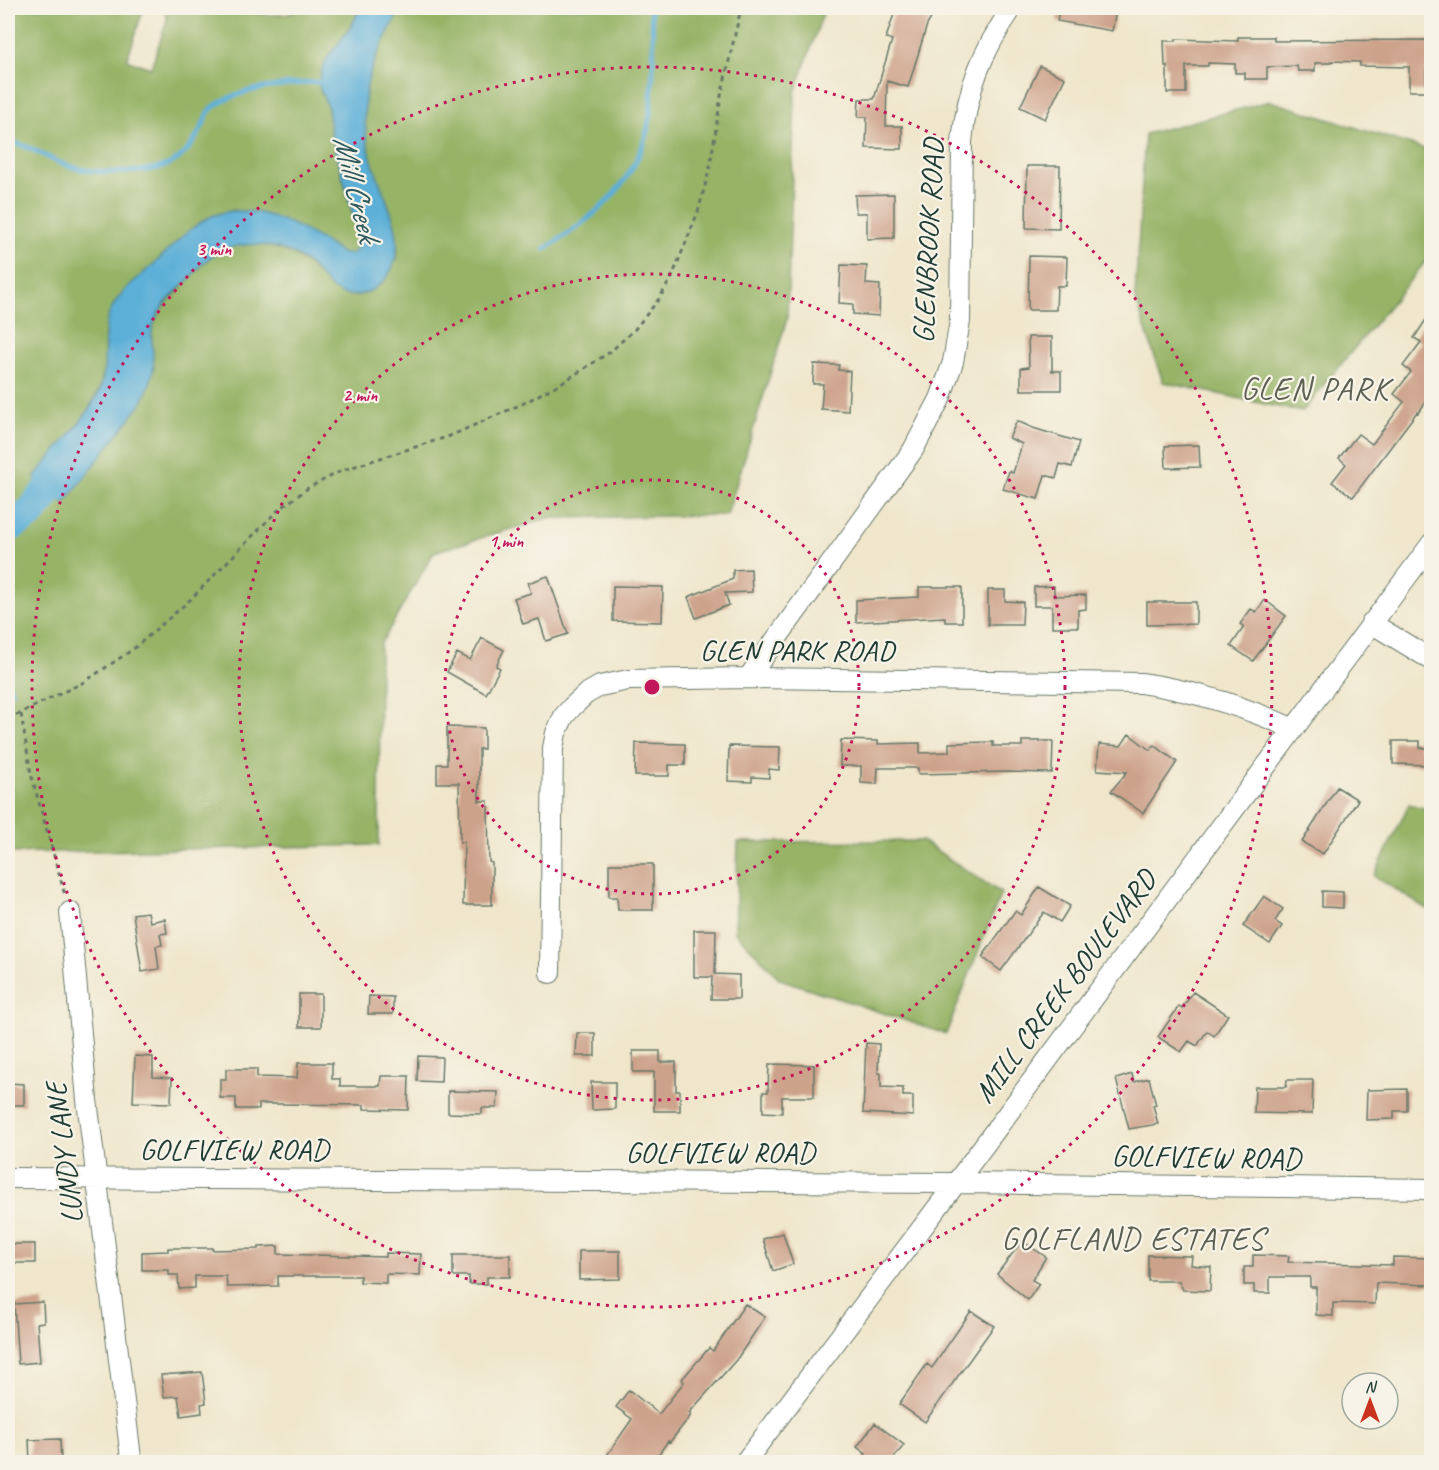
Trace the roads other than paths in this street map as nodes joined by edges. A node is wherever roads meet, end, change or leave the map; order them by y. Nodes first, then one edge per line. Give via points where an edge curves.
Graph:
1 (1012, 8) edge
2 (1431, 543) edge
3 (1371, 623) junction
4 (1431, 660) edge
5 (748, 678) junction
6 (1294, 729) junction
7 (69, 912) road end
8 (550, 973) dead end
9 (8, 1178) edge
10 (98, 1179) junction
11 (956, 1183) junction
12 (1431, 1189) edge
13 (131, 1458) dead end
14 (745, 1462) edge

1 - 5 street, GLENBROOK ROAD via 979,65 964,117 960,321 953,362 940,399 913,450
2 - 3 street, MILL CREEK BOULEVARD
3 - 4 street
3 - 6 street, MILL CREEK BOULEVARD
5 - 6 street, GLEN PARK ROAD via 1141,683 1216,698
5 - 8 street, GLEN PARK ROAD via 611,683 586,694 564,716 553,748
6 - 11 street, MILL CREEK BOULEVARD
7 - 10 street, LUNDY LANE
9 - 10 street, GOLFVIEW ROAD
10 - 11 street, GOLFVIEW ROAD
10 - 13 street, LUNDY LANE
11 - 12 street, GOLFVIEW ROAD
11 - 14 street, MILL CREEK BOULEVARD

